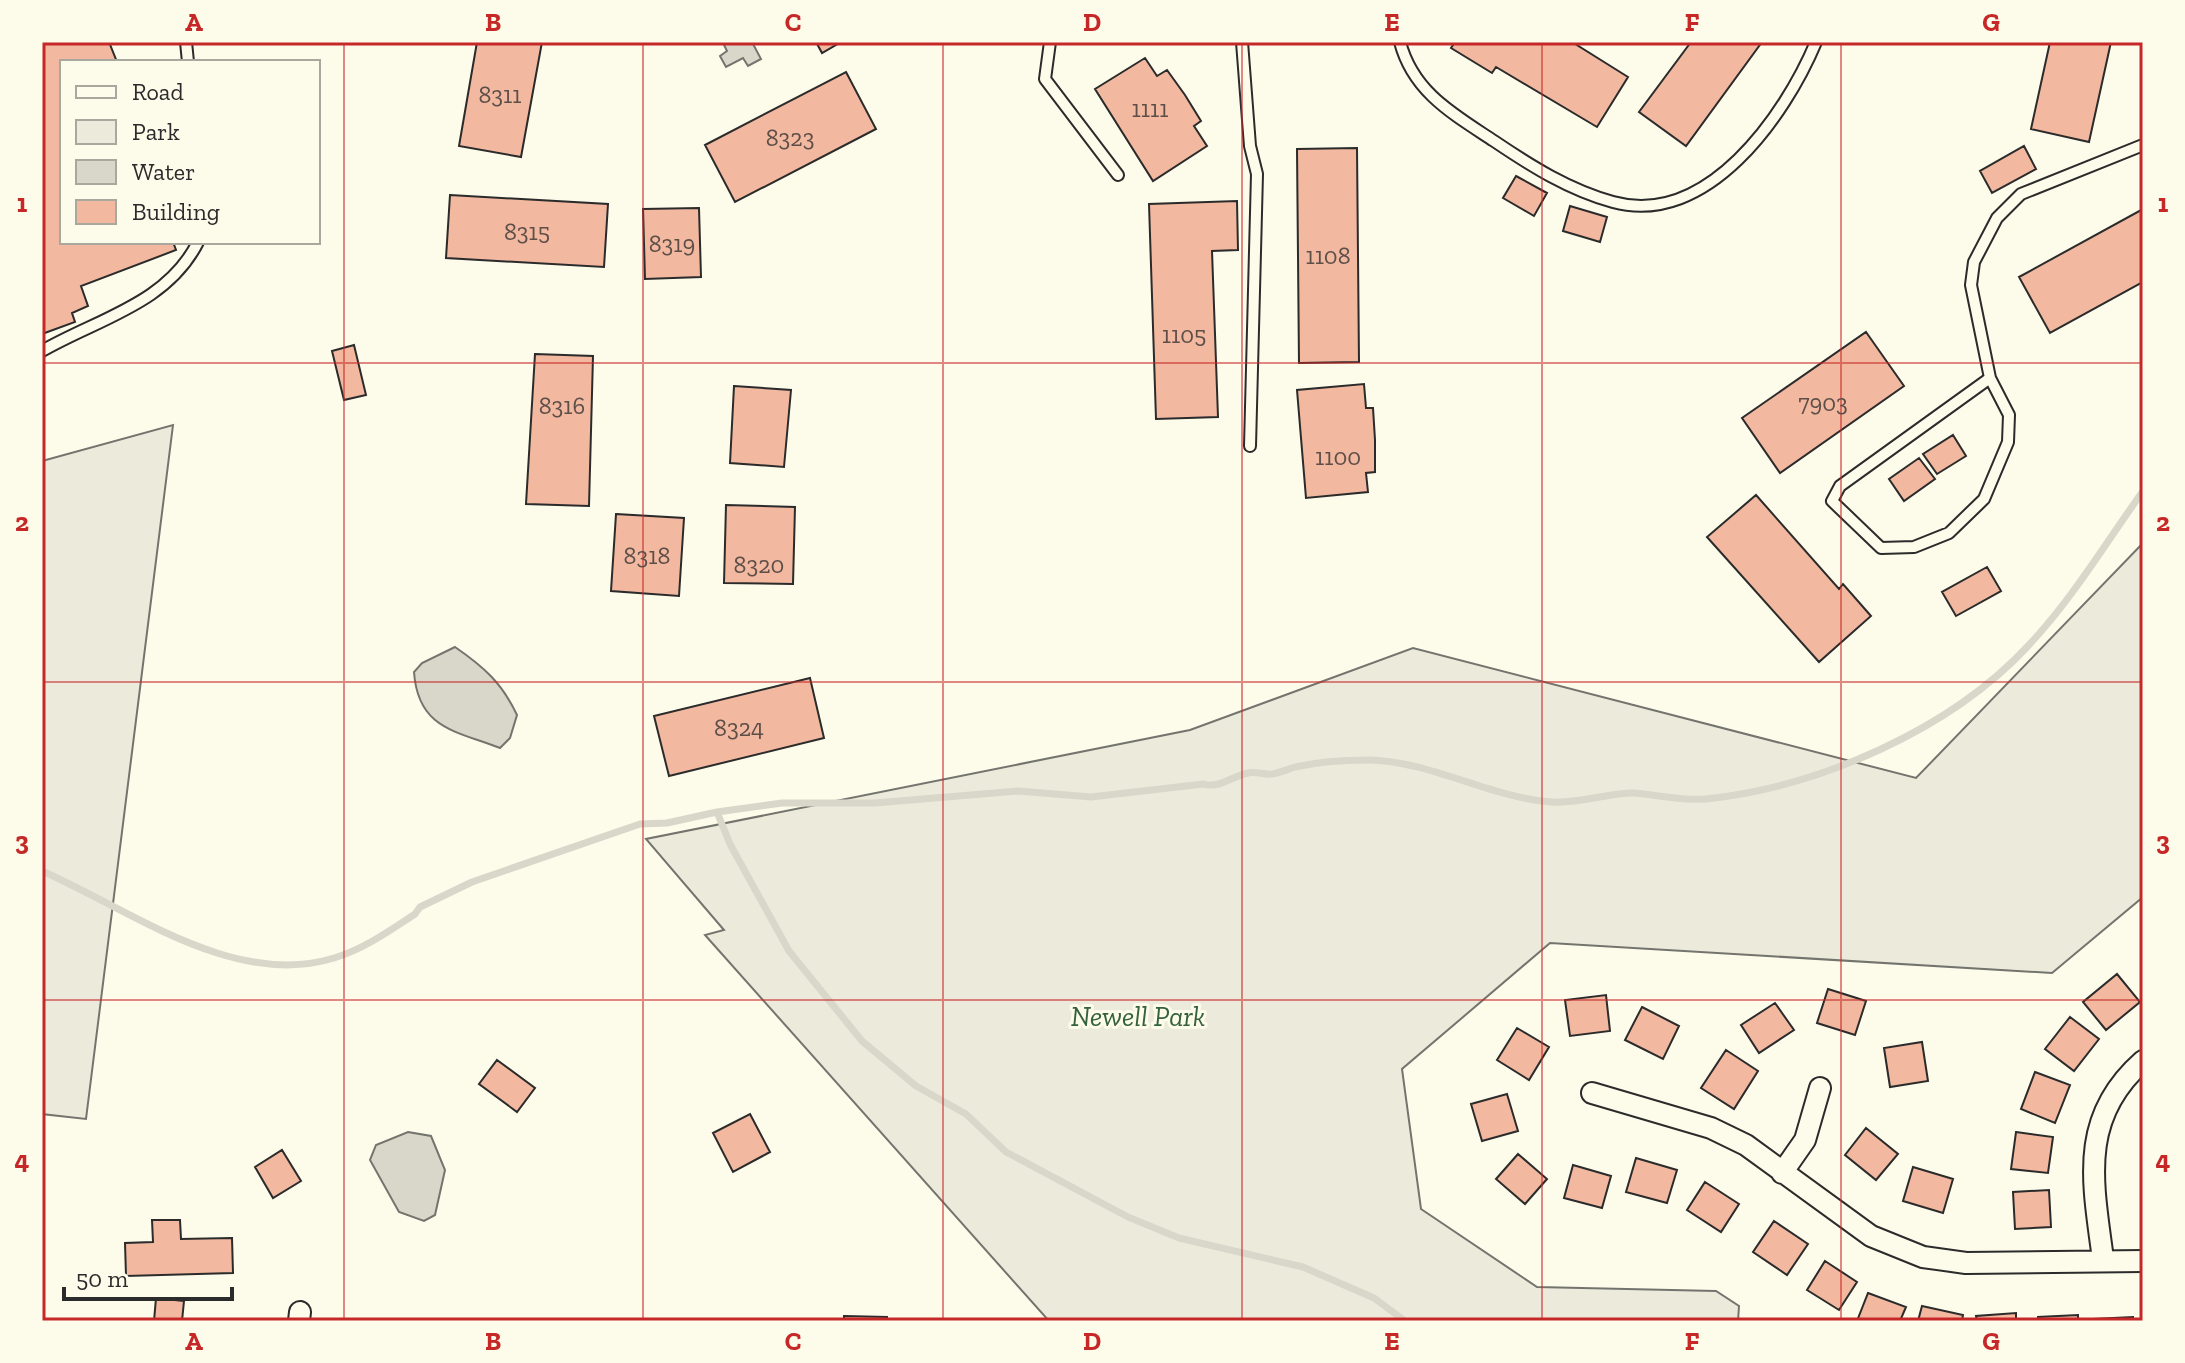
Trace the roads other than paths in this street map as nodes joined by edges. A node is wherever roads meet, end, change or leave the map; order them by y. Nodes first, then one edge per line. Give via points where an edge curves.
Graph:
1 (1050, 42) edge
2 (1242, 42) edge
3 (1400, 42) edge
4 (1816, 42) edge
5 (2143, 145) edge
6 (1118, 175) dead end
7 (197, 244) edge
8 (42, 351) edge
9 (1990, 378) junction
10 (1250, 446) dead end
11 (2143, 1061) edge
12 (1820, 1088) dead end
13 (1592, 1093) dead end
14 (1782, 1173) junction
15 (2103, 1259) junction
16 (2143, 1261) edge

1 - 6 lane via 1045,79
2 - 10 lane via 1257,174
3 - 4 lane via 1416,79 1434,102 1511,153 1567,186 1615,203 1658,204 1701,190 1736,163 1802,75
5 - 9 lane via 2021,194 1997,218 1978,251 1971,285
7 - 8 lane via 177,273 143,301
9 - 9 lane via 2009,415 2008,442 1984,499 1949,533 1914,547 1881,548 1832,501 1840,486
11 - 15 street via 2116,1092 2097,1129 2091,1169
12 - 14 street via 1805,1140
13 - 14 street via 1711,1128 1746,1145
14 - 15 street via 1871,1236 1923,1257 1966,1263
15 - 16 street

